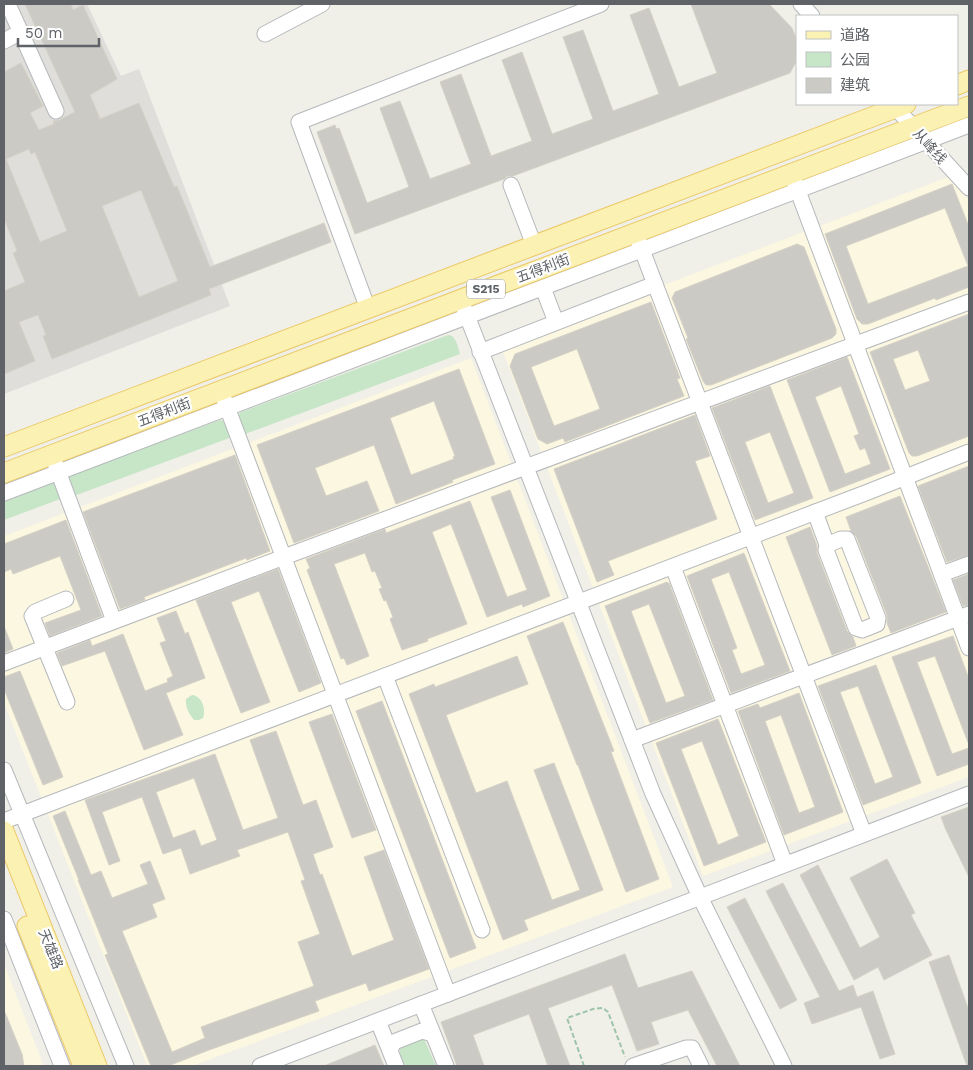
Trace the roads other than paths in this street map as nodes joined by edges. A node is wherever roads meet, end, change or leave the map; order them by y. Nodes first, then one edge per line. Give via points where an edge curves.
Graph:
1 (8, 4) edge
2 (322, 4) edge
3 (601, 4) edge
4 (801, 4) edge
5 (811, 15) edge
6 (21, 32) junction
7 (265, 34) dead end
8 (4, 41) edge
9 (898, 105) edge
10 (969, 106) edge
11 (56, 110) dead end
12 (969, 126) edge
13 (913, 127) junction
14 (926, 142) junction
15 (795, 182) junction
16 (511, 185) dead end
17 (969, 188) edge
18 (636, 232) junction
19 (534, 245) junction
20 (642, 250) junction
21 (655, 284) junction
22 (543, 288) junction
23 (460, 299) junction
24 (969, 302) edge
25 (368, 309) junction
26 (467, 317) junction
27 (556, 322) junction
28 (855, 344) junction
29 (480, 352) junction
30 (224, 399) junction
31 (700, 402) junction
32 (4, 447) edge
33 (969, 452) edge
34 (55, 463) junction
35 (525, 467) junction
36 (4, 473) edge
37 (906, 478) junction
38 (4, 493) edge
39 (815, 512) junction
40 (751, 537) junction
41 (827, 545) junction
42 (284, 557) junction
43 (969, 564) edge
44 (673, 566) junction
45 (942, 574) junction
46 (66, 600) dead end
47 (578, 602) junction
48 (964, 616) edge
49 (114, 621) junction
50 (45, 648) junction
51 (969, 648) edge
52 (4, 663) edge
53 (385, 676) junction
54 (804, 676) junction
55 (336, 695) junction
56 (66, 702) dead end
57 (725, 705) junction
58 (632, 740) junction
59 (4, 770) edge
60 (969, 794) edge
61 (22, 814) junction
62 (4, 821) edge
63 (4, 831) edge
64 (864, 834) junction
65 (785, 864) junction
66 (4, 867) edge
67 (700, 897) junction
68 (4, 918) edge
69 (482, 930) dead end
70 (448, 994) junction
71 (421, 1004) junction
72 (378, 1021) junction
73 (433, 1034) junction
74 (390, 1050) junction
75 (629, 1062) edge
76 (62, 1066) edge
77 (83, 1066) edge
78 (97, 1066) edge
79 (126, 1066) edge
80 (260, 1066) edge
81 (396, 1066) edge
82 (446, 1066) edge
83 (701, 1066) edge
84 (784, 1066) edge

1 - 6 street
2 - 7 street
3 - 25 street via 299,122
4 - 5 street
6 - 8 street
6 - 11 street
9 - 13 street, 从峰线
9 - 19 main road, 五得利街 / S215
10 - 13 main road, 五得利街 / S215
12 - 14 street
13 - 14 street, 从峰线
13 - 15 main road, 五得利街 / S215
14 - 15 street
14 - 17 street, 从峰线
15 - 18 main road, 五得利街 / S215
15 - 20 street
15 - 28 street
16 - 19 street
18 - 20 street
18 - 23 main road, 五得利街 / S215
19 - 25 main road, 五得利街 / S215
20 - 21 street
20 - 22 street
21 - 27 street
21 - 31 street
22 - 26 street
22 - 27 street
23 - 26 street
23 - 30 main road, 五得利街 / S215
24 - 28 street
25 - 32 main road, 五得利街 / S215
26 - 29 street
26 - 30 street
27 - 29 street
28 - 31 street
28 - 37 street
29 - 35 street
30 - 34 main road, 五得利街 / S215
30 - 42 street
31 - 35 street
31 - 40 street
33 - 37 street
34 - 36 main road, 五得利街 / S215
34 - 38 street
34 - 49 street
35 - 42 street
35 - 47 street
37 - 39 street
37 - 45 street
39 - 40 street
39 - 41 street
40 - 44 street
40 - 54 street
41 - 41 street via 841,538 847,539 878,618 877,624 862,630 856,628 826,550
42 - 49 street
42 - 55 street
43 - 45 street
44 - 47 street
44 - 57 street
45 - 48 street
46 - 50 street via 34,612 32,616
47 - 53 street
47 - 58 street
48 - 51 street
48 - 54 street
49 - 50 street
50 - 52 street
50 - 56 street
53 - 55 street
53 - 69 street
54 - 57 street
54 - 64 street
55 - 61 street
55 - 70 street
57 - 58 street
57 - 65 street
58 - 67 street
59 - 61 street
60 - 64 street
61 - 62 street
61 - 79 street
63 - 78 main road, 天雄路
64 - 65 street
65 - 67 street
66 - 77 main road, 天雄路
67 - 70 street
67 - 84 street
68 - 76 street
70 - 71 street
71 - 72 street
71 - 73 street
72 - 74 street
72 - 80 street
73 - 74 street via 422,1031 394,1042
73 - 82 street
74 - 81 street
75 - 83 street via 692,1048

